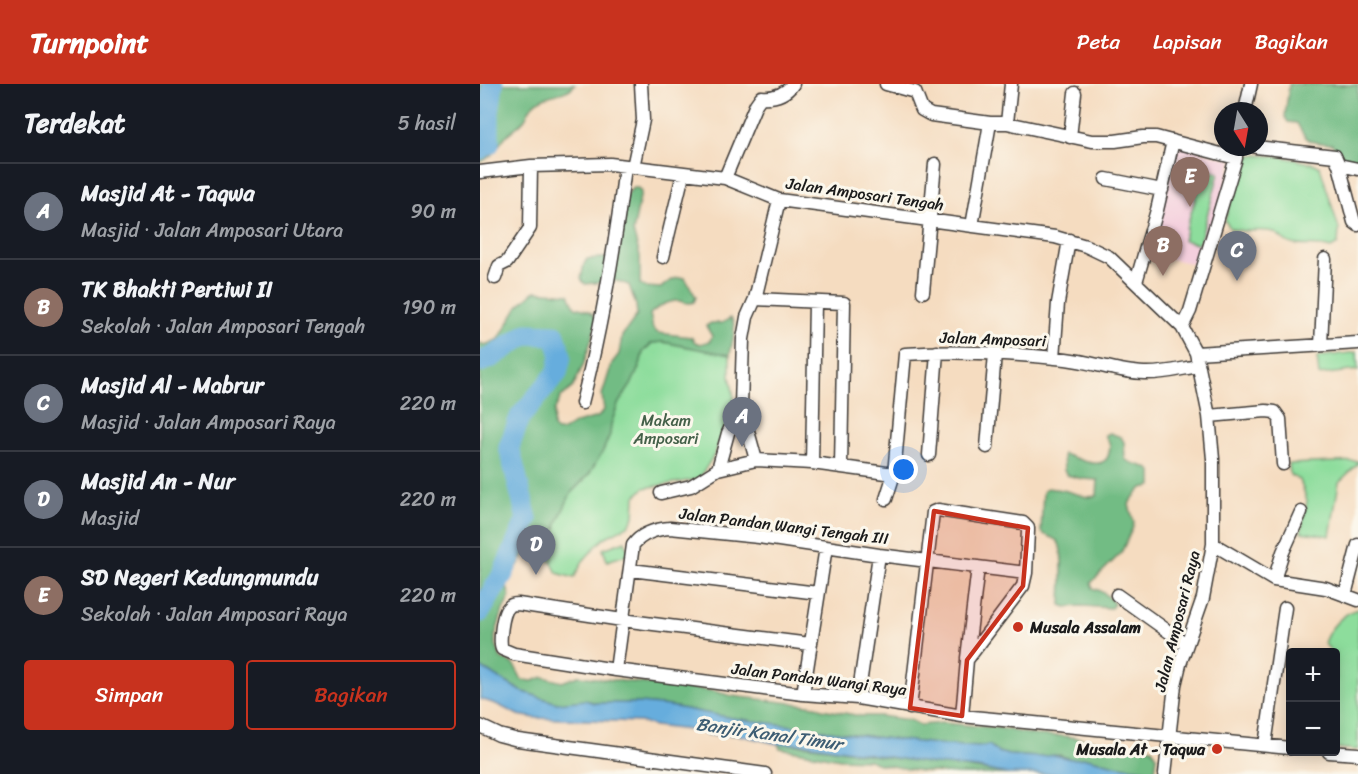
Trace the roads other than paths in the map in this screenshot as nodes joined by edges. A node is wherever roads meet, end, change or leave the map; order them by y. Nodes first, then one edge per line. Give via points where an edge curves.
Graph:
1 (641, 84) edge
2 (793, 84) edge
3 (886, 84) edge
4 (1011, 84) edge
5 (1251, 84) edge
6 (916, 88) edge
7 (1075, 93) dead end
8 (1247, 102) edge
9 (990, 123) junction
10 (1007, 123) junction
11 (1070, 137) junction
12 (1173, 141) junction
13 (1214, 148) edge
14 (1268, 148) edge
15 (1235, 156) edge
16 (934, 164) dead end
17 (1339, 165) junction
18 (531, 166) junction
19 (629, 167) junction
20 (1358, 169) edge
21 (480, 172) edge
22 (683, 174) junction
23 (725, 178) junction
24 (1106, 179) dead end
25 (1162, 190) junction
26 (779, 200) junction
27 (929, 220) junction
28 (1358, 225) edge
29 (972, 226) junction
30 (1069, 240) junction
31 (663, 257) dead end
32 (1325, 259) dead end
33 (495, 278) dead end
34 (1136, 282) junction
35 (923, 292) dead end
36 (755, 299) junction
37 (815, 303) junction
38 (1182, 327) junction
39 (1358, 343) edge
40 (1321, 345) junction
41 (937, 352) junction
42 (995, 354) junction
43 (1054, 358) junction
44 (1197, 360) junction
45 (582, 403) dead end
46 (741, 406) junction
47 (1209, 416) junction
48 (987, 447) dead end
49 (929, 455) dead end
50 (756, 460) junction
51 (812, 463) junction
52 (1283, 464) dead end
53 (841, 466) junction
54 (718, 469) junction
55 (894, 474) junction
56 (660, 493) dead end
57 (886, 499) dead end
58 (1301, 512) dead end
59 (1213, 544) junction
60 (1358, 545) edge
61 (826, 547) junction
62 (879, 555) junction
63 (929, 560) junction
64 (978, 567) junction
65 (631, 570) junction
66 (1026, 573) junction
67 (1274, 580) junction
68 (818, 593) junction
69 (1346, 594) junction
70 (1117, 595) dead end
71 (1358, 600) edge
72 (1285, 608) dead end
73 (622, 620) junction
74 (810, 644) junction
75 (1186, 644) junction
76 (967, 660) junction
77 (616, 670) junction
78 (803, 694) junction
79 (858, 698) junction
80 (910, 708) junction
81 (962, 716) junction
82 (480, 726) edge
83 (1170, 737) junction
84 (1265, 746) junction
85 (1286, 748) edge
86 (1340, 753) edge
87 (1358, 754) edge
88 (765, 774) edge
89 (1165, 774) edge

1 - 19 street via 644,120
2 - 23 street via 773,98 761,97
3 - 6 street
4 - 10 street
5 - 8 street
6 - 9 street via 920,107 927,114
7 - 11 street
9 - 10 street
9 - 29 street
10 - 11 street
11 - 12 street via 1105,142 1150,137
12 - 13 street
12 - 25 street
14 - 17 street via 1330,154
15 - 38 street
16 - 27 street
17 - 20 street
17 - 28 street
18 - 19 street, Jalan Amposari Tengah
18 - 21 street, Jalan Amposari Tengah
18 - 33 street via 530,228 507,262 499,266
19 - 22 street, Jalan Amposari Tengah
19 - 45 street
22 - 23 street, Jalan Amposari Tengah
22 - 31 street
23 - 26 street, Jalan Amposari Tengah
24 - 25 street
25 - 34 street
26 - 27 street, Jalan Amposari Tengah
26 - 36 street
27 - 29 street, Jalan Amposari Tengah
27 - 35 street
29 - 30 street, Jalan Amposari Tengah
30 - 34 street, Jalan Amposari Tengah via 1109,257
30 - 43 street
32 - 40 street
34 - 38 street, Jalan Amposari Tengah
36 - 37 street
36 - 46 street via 743,339
37 - 51 street
37 - 53 street via 840,302 845,306
38 - 44 street, Jalan Amposari Raya
39 - 40 street, Jalan Amposari
40 - 44 street, Jalan Amposari
41 - 42 street, Jalan Amposari
41 - 49 street
41 - 55 street, Jalan Amposari via 905,354
42 - 43 street, Jalan Amposari
42 - 48 street
43 - 44 street, Jalan Amposari via 1143,373 1164,372
44 - 47 street, Jalan Amposari Raya
46 - 50 street
46 - 54 street
47 - 52 street via 1275,412 1280,419
47 - 59 street, Jalan Amposari Raya
50 - 51 street
50 - 54 street
51 - 53 street
53 - 55 street
54 - 56 street via 690,486
55 - 57 street
58 - 67 street
59 - 67 street
59 - 75 street, Jalan Amposari Raya via 1203,598
60 - 69 street
61 - 62 street, Jalan Pandan Wangi Tengah III
61 - 65 street, Jalan Pandan Wangi Tengah III via 660,529 633,545
61 - 68 street
62 - 63 street, Jalan Pandan Wangi Tengah III
62 - 79 street
63 - 64 street, Jalan Pandan Wangi Tengah III
63 - 66 street via 932,515 938,510 1027,525
63 - 80 street
64 - 66 street, Jalan Pandan Wangi Tengah III
64 - 76 street
65 - 68 street
65 - 73 street, Jalan Pandan Wangi Tengah III
66 - 76 street via 1020,592
67 - 69 street
68 - 74 street
69 - 71 street
70 - 75 street
72 - 84 street
73 - 74 street
73 - 77 street, Jalan Pandan Wangi Tengah III
73 - 77 street, Jalan Pandan Wangi Raya via 518,604 508,607 504,614 500,646 507,652
74 - 78 street
75 - 83 street, Jalan Amposari Raya via 1175,685
76 - 81 street
77 - 78 street, Jalan Pandan Wangi Raya
78 - 79 street, Jalan Pandan Wangi Raya
79 - 80 street, Jalan Pandan Wangi Raya
80 - 81 street, Jalan Pandan Wangi Raya
81 - 83 street, Jalan Pandan Wangi Raya
82 - 88 street via 518,740
83 - 84 street, Jalan Pandan Wangi Raya
83 - 89 street, Jalan Amposari Raya
84 - 85 street, Jalan Pandan Wangi Raya
86 - 87 street

